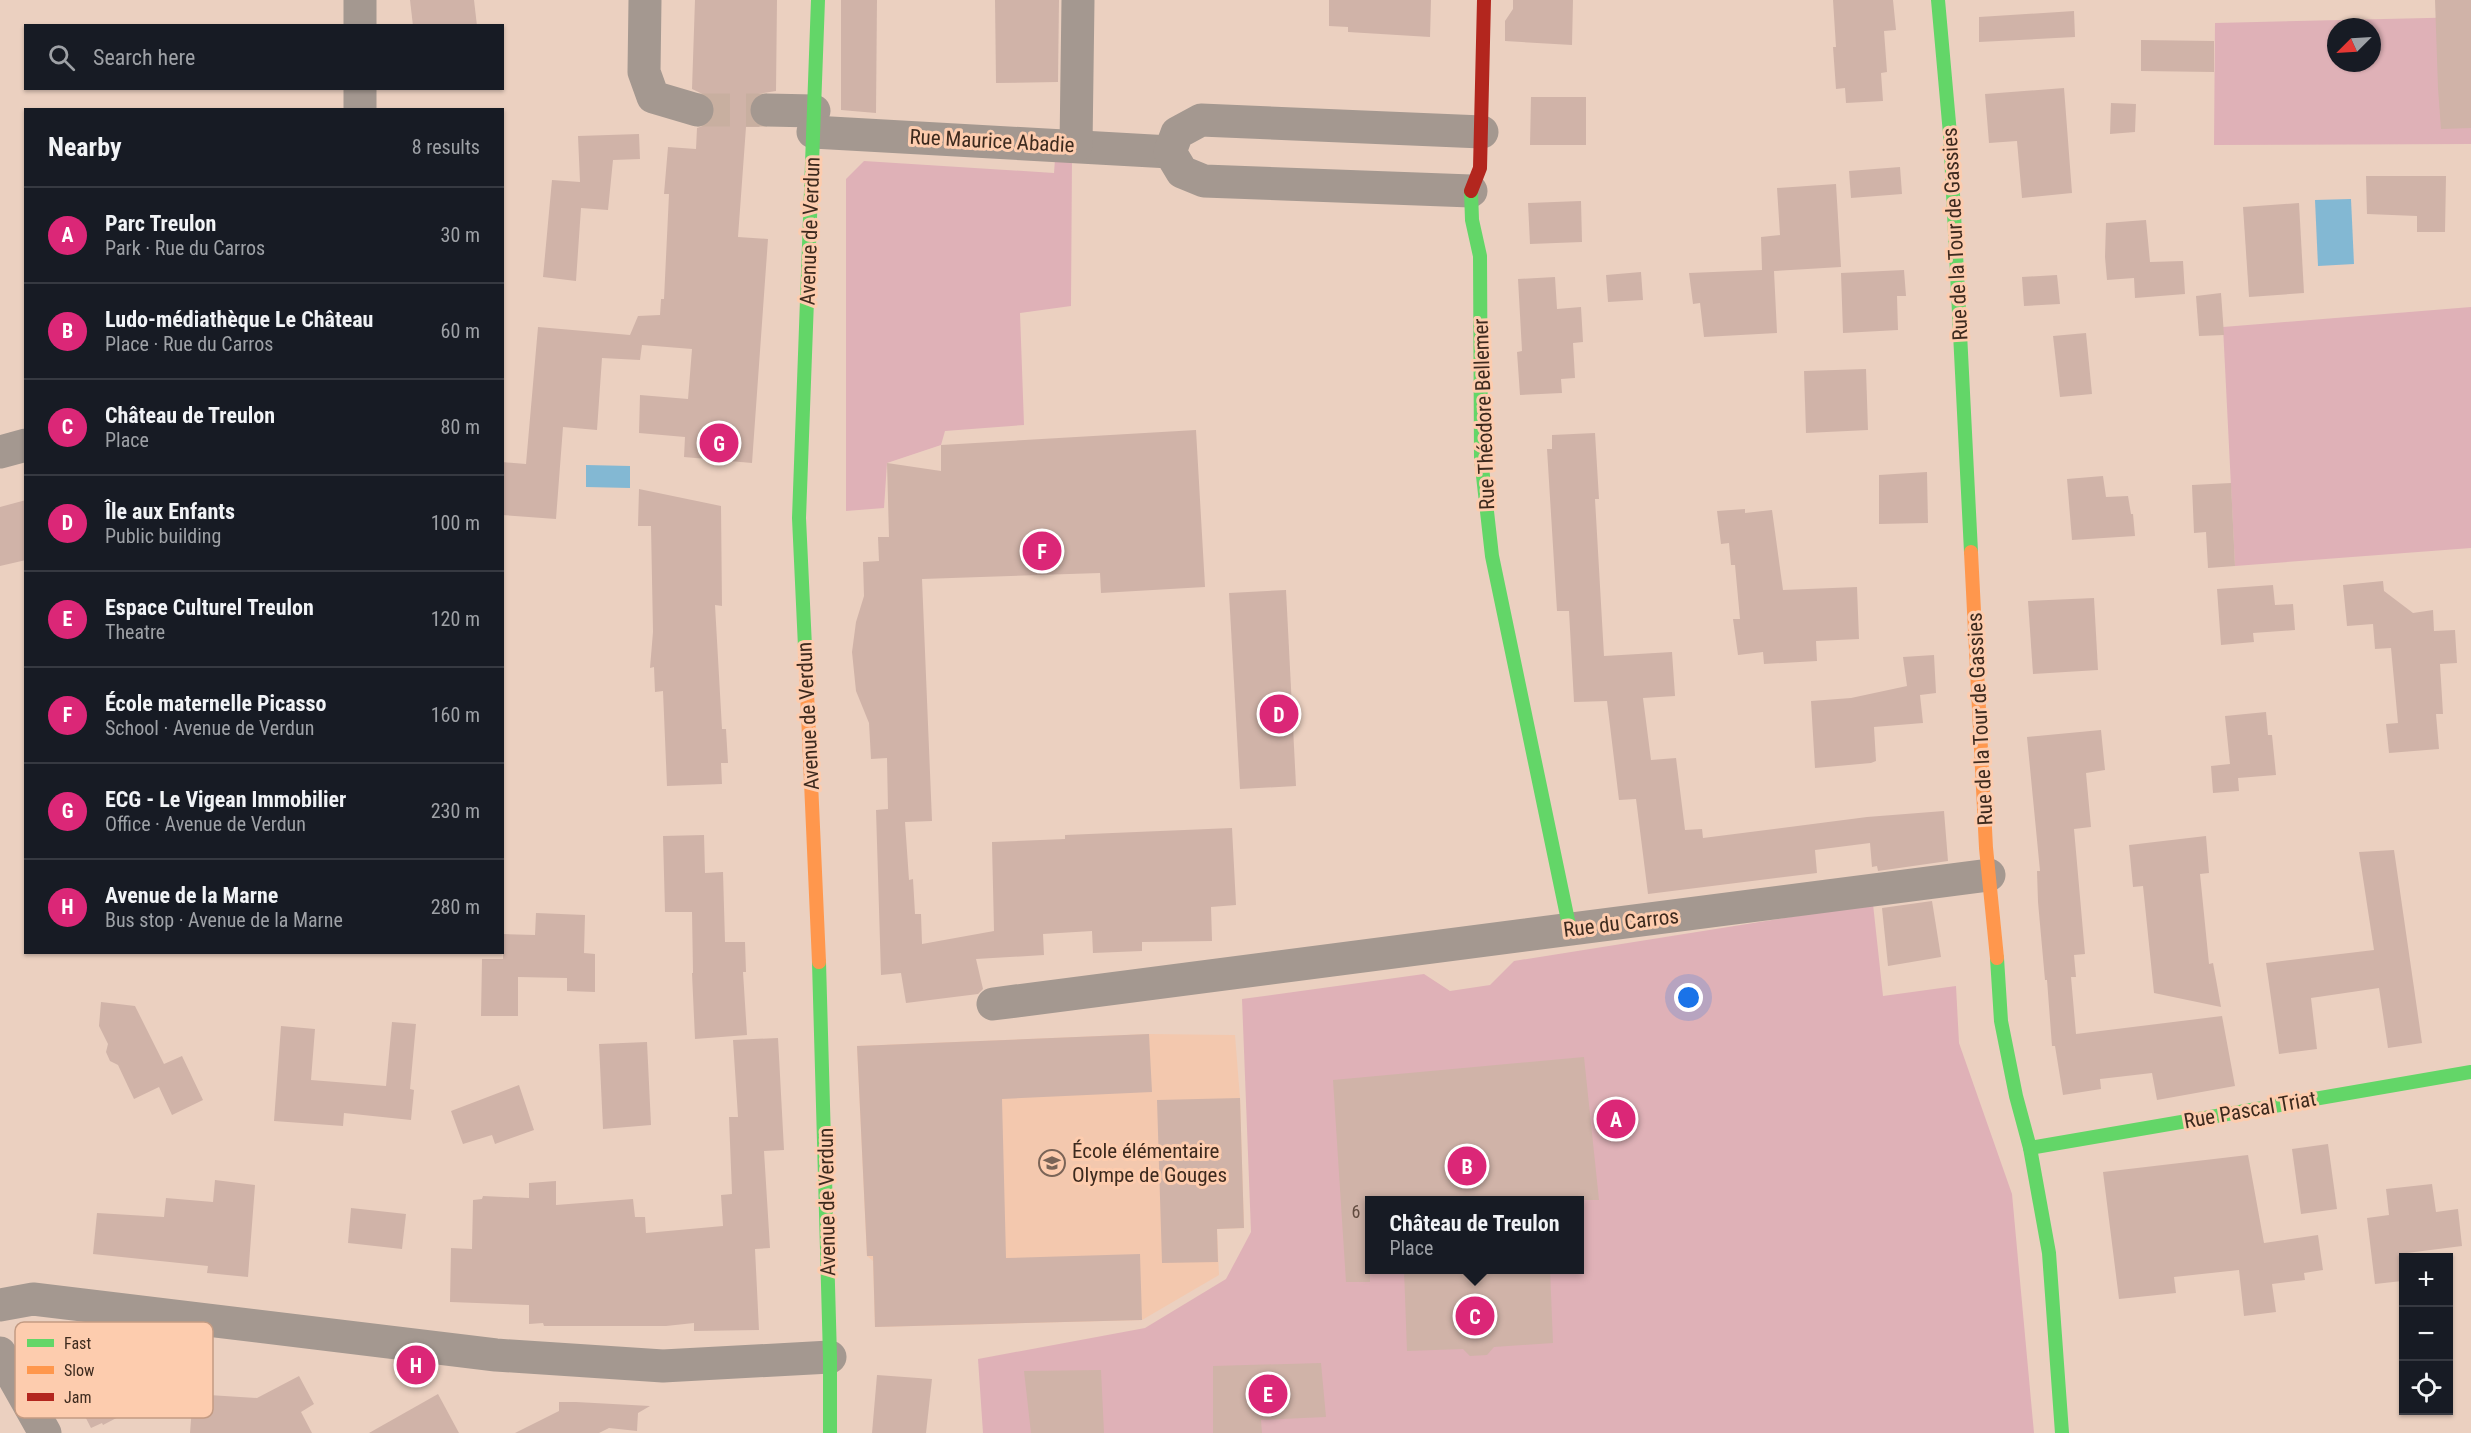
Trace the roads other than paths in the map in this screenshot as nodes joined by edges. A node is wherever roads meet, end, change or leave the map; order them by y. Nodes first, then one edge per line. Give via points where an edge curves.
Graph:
1 (360, 0) edge
2 (645, 0) edge
3 (818, 0) edge
4 (1078, 0) edge
5 (1484, 0) edge
6 (1938, 0) edge
7 (360, 24) edge
8 (360, 90) edge
9 (360, 108) edge
10 (697, 110) tunnel mouth
11 (767, 110) tunnel mouth
12 (814, 122) junction
13 (1482, 132) junction
14 (1076, 146) junction
15 (1170, 152) junction
16 (1471, 191) junction
17 (24, 446) edge
18 (0, 452) edge
19 (1989, 875) junction
20 (1570, 930) junction
21 (993, 1004) dead end
22 (2471, 1072) edge
23 (2030, 1148) junction
24 (0, 1305) edge
25 (0, 1353) edge
26 (831, 1357) junction
27 (15, 1380) edge
28 (37, 1418) edge
29 (45, 1433) edge
30 (830, 1433) edge
31 (2062, 1433) edge

1 - 7 street
2 - 10 street via 644,72 654,97
3 - 12 street, Avenue de Verdun
4 - 14 street
5 - 13 street, Rue Théodore Bellemer
6 - 19 street, Rue de la Tour de Gassies via 1950,134
8 - 9 street
11 - 12 street, Rue Maurice Abadie
12 - 14 street, Rue Maurice Abadie
12 - 26 street, Avenue de Verdun via 799,518 822,1026
13 - 15 street via 1201,120 1177,133
13 - 16 street, Rue Théodore Bellemer via 1480,168
14 - 15 street, Rue Maurice Abadie
15 - 16 street via 1182,172 1204,181
16 - 20 street, Rue Théodore Bellemer via 1480,256 1481,458 1492,556
17 - 18 street
19 - 20 street, Rue du Carros
19 - 23 street, Rue de la Tour de Gassies via 2001,1022
20 - 21 street, Rue du Carros
22 - 23 street, Rue Pascal Triat
23 - 31 street, Rue de la Tour de Gassies via 2049,1253
24 - 26 street via 33,1299 496,1355 663,1366
25 - 27 street
26 - 30 street, Avenue de Verdun
28 - 29 street

